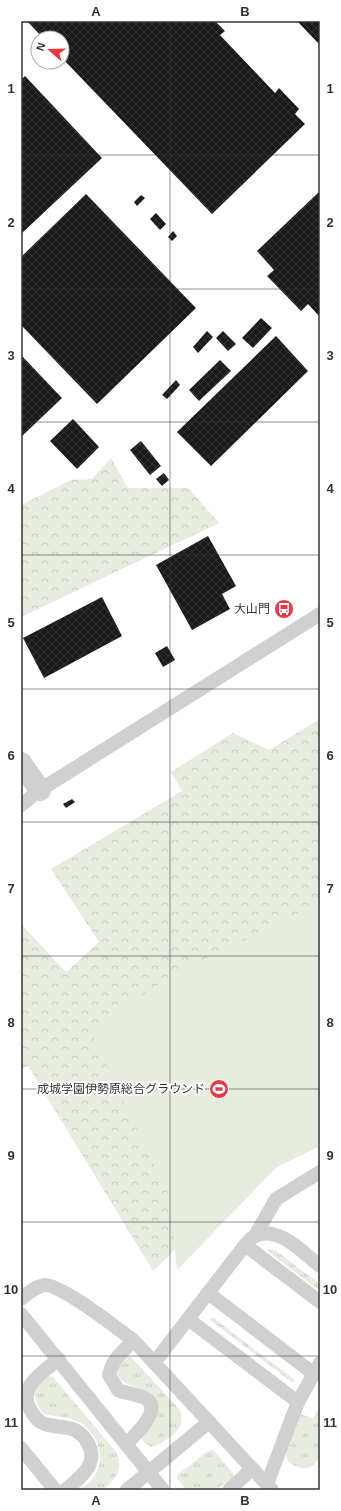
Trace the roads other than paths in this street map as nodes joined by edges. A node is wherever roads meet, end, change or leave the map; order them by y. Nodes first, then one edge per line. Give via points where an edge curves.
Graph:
1 (320, 614) edge
2 (21, 763) edge
3 (40, 790) junction
4 (21, 805) edge
5 (320, 1172) edge
6 (250, 1240) junction
7 (320, 1266) edge
8 (208, 1293) junction
9 (21, 1299) edge
10 (320, 1302) edge
11 (21, 1314) edge
12 (188, 1319) junction
13 (134, 1341) junction
14 (59, 1359) junction
15 (154, 1363) junction
16 (317, 1369) edge
17 (298, 1402) junction
18 (209, 1422) junction
19 (126, 1444) junction
20 (21, 1448) edge
21 (252, 1469) junction
22 (149, 1472) junction
23 (269, 1487) edge
24 (55, 1490) edge
25 (65, 1490) edge
26 (128, 1490) edge
27 (163, 1490) edge
28 (229, 1490) edge

1 - 3 lane
2 - 3 street
3 - 4 lane
5 - 6 lane via 276,1199
6 - 7 lane via 267,1234 283,1238
6 - 8 lane
6 - 10 lane
8 - 12 lane
8 - 16 lane
9 - 13 lane via 38,1287 53,1286 113,1324
11 - 14 lane
12 - 15 lane
12 - 17 lane
13 - 15 lane
13 - 19 lane via 118,1354 109,1375 118,1390 148,1400 151,1414
14 - 19 lane
14 - 25 lane via 30,1383 26,1396 34,1416 44,1424 74,1429 84,1436 91,1450 90,1463 77,1481
15 - 18 lane
16 - 17 lane
17 - 23 lane
18 - 21 lane
18 - 22 lane
19 - 22 lane
20 - 24 lane
21 - 23 lane
21 - 28 lane
22 - 26 lane
22 - 27 lane

